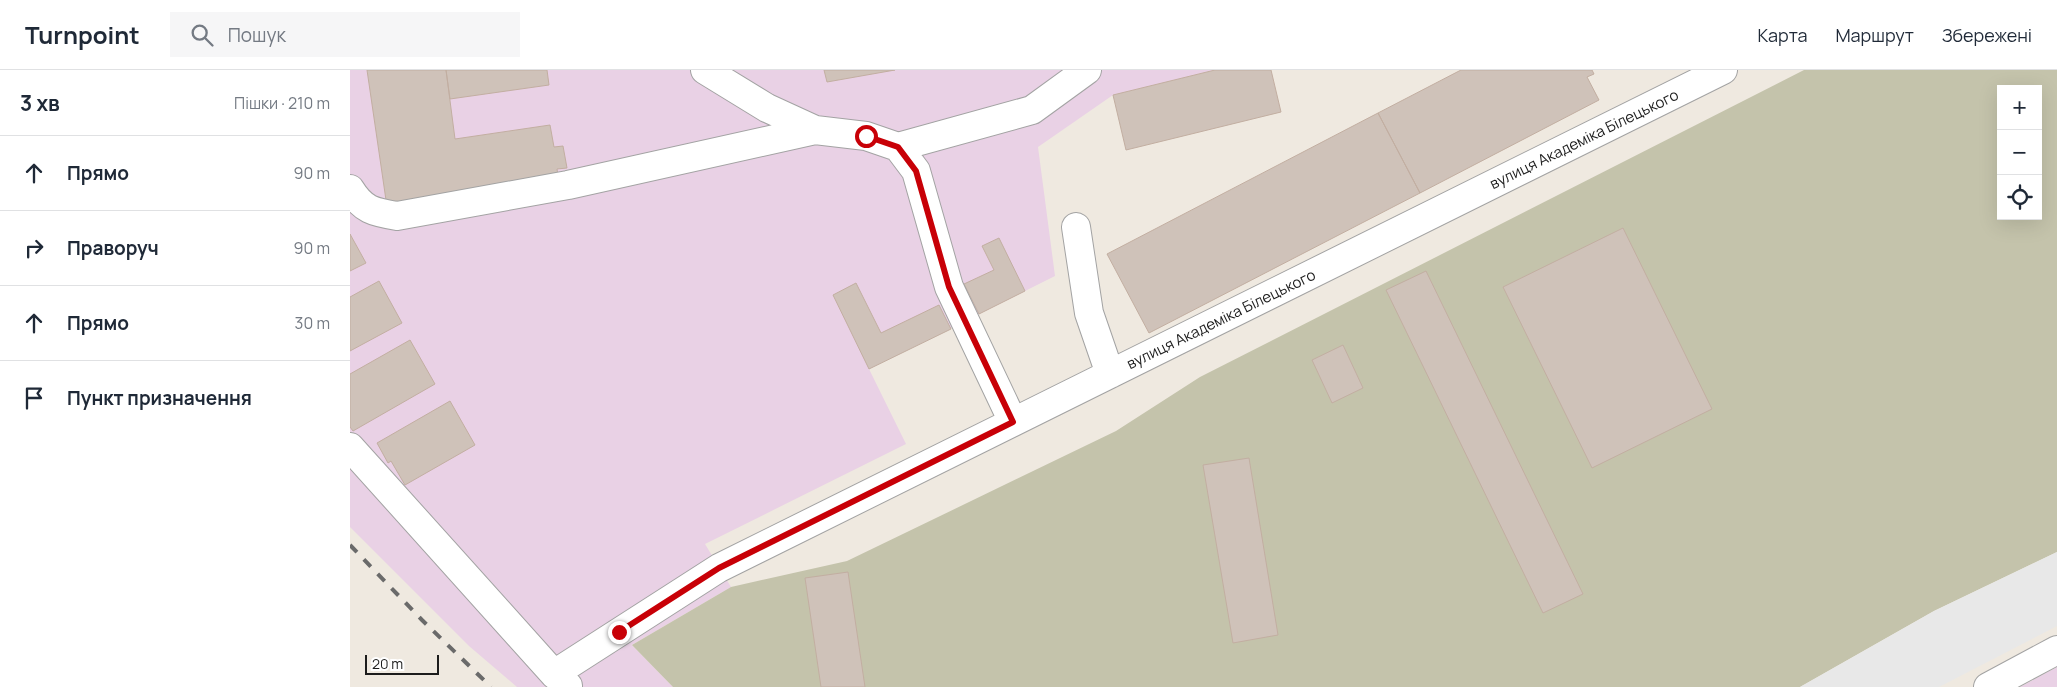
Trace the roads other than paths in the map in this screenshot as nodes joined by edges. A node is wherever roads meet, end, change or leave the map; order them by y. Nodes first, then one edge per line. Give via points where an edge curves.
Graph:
1 (705, 70) edge
2 (1087, 70) edge
3 (1723, 70) edge
4 (815, 130) junction
5 (898, 147) junction
6 (350, 189) edge
7 (1076, 227) dead end
8 (1110, 374) junction
9 (1013, 422) junction
10 (350, 448) edge
11 (2057, 650) edge
12 (562, 681) edge
13 (1988, 687) edge

1 - 4 street via 767,108
2 - 5 street via 1032,110
3 - 8 street, вулиця Академіка Білецького
4 - 5 street via 866,136
4 - 6 street via 568,185 398,216 377,213 359,204
5 - 9 street via 916,171 949,287
7 - 8 street via 1090,313
8 - 9 street, вулиця Академіка Білецького
9 - 12 street, вулиця Академіка Білецького via 719,568
10 - 12 street
11 - 13 street

